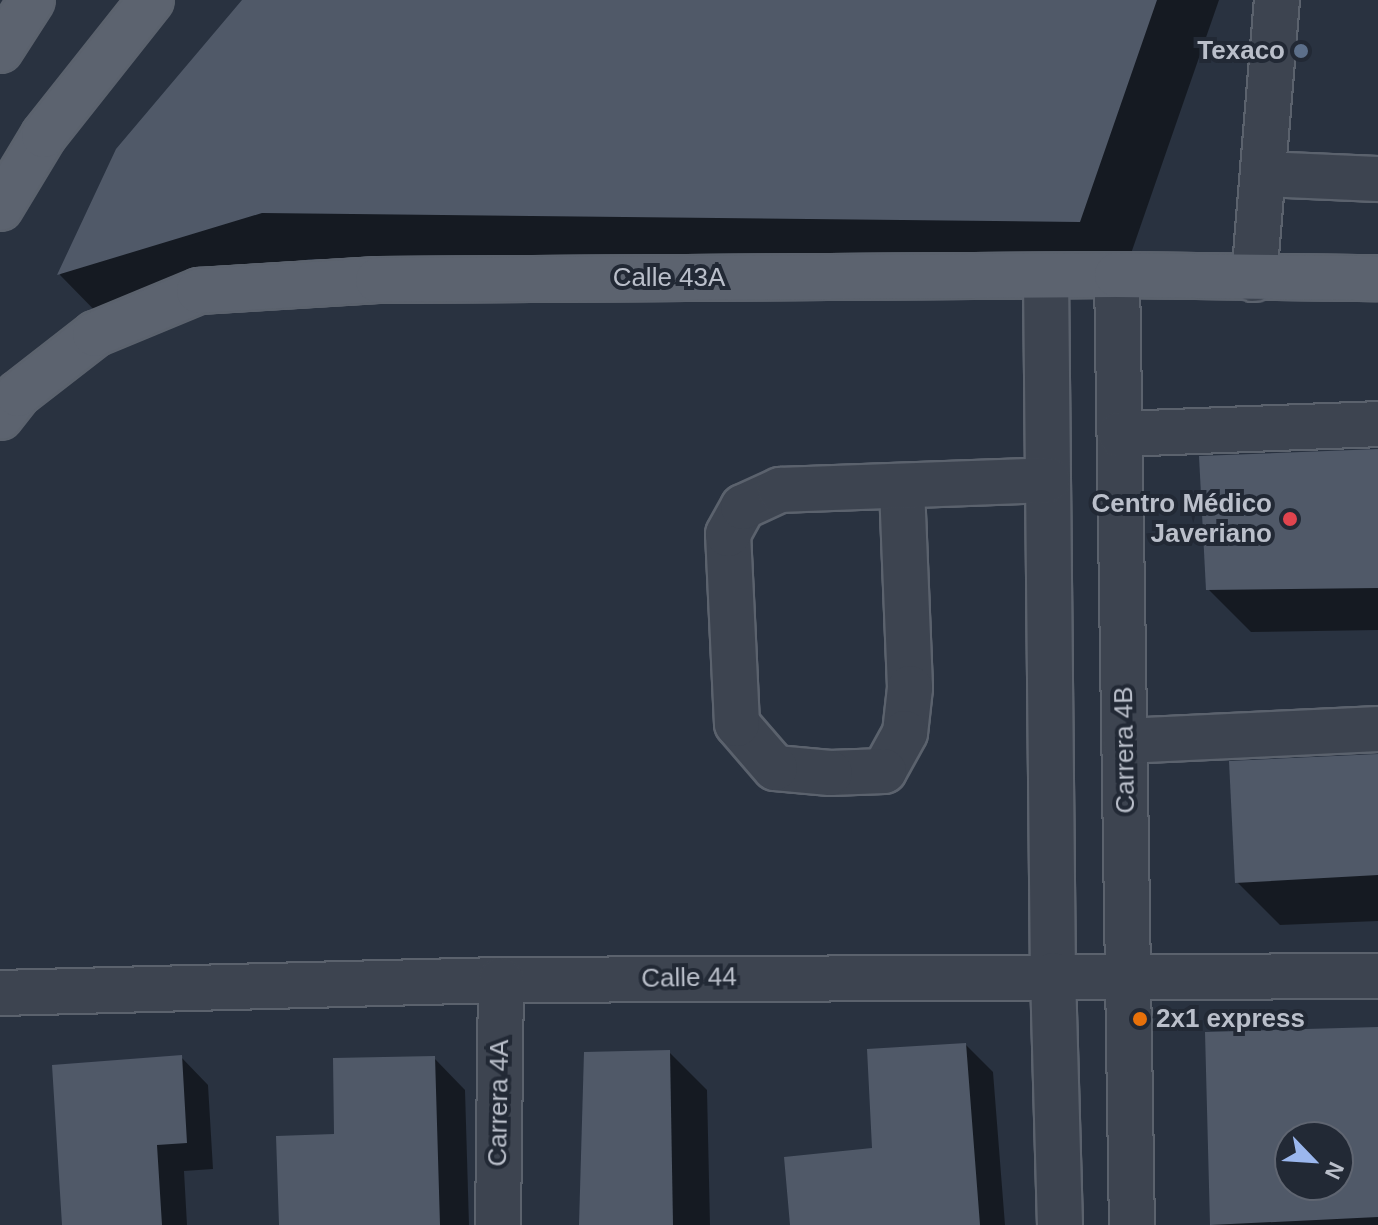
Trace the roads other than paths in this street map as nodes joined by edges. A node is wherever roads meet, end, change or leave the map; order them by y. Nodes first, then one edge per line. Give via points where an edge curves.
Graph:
1 (32, 0) edge
2 (151, 0) edge
3 (1277, 0) edge
4 (0, 50) edge
5 (1263, 174) junction
6 (1378, 179) edge
7 (0, 208) edge
8 (1117, 275) junction
9 (1046, 276) junction
10 (1378, 278) edge
11 (1254, 279) junction
12 (0, 417) edge
13 (1378, 424) edge
14 (1120, 434) junction
15 (1048, 480) junction
16 (902, 488) junction
17 (1378, 729) edge
18 (1125, 741) junction
19 (1053, 975) junction
20 (1128, 975) junction
21 (1378, 976) edge
22 (501, 980) junction
23 (0, 993) edge
24 (498, 1225) edge
25 (1060, 1225) edge
26 (1132, 1225) edge

1 - 4 main road
2 - 7 main road via 44,135
3 - 5 street
5 - 6 street
5 - 11 street
8 - 9 main road, Calle 43A
8 - 11 main road, Calle 43A
8 - 14 street, Carrera 4B
9 - 12 main road, Calle 43A via 378,280 199,291 95,334 18,394
9 - 15 street
10 - 11 main road, Calle 43A
13 - 14 street
14 - 18 street, Carrera 4B
15 - 16 street
15 - 19 street
16 - 16 street via 780,490 743,507 728,534 737,724 775,768 884,771 905,733 910,688
17 - 18 street
18 - 20 street, Carrera 4B
19 - 20 street, Calle 44
19 - 22 street, Calle 44
19 - 25 street
20 - 21 street, Calle 44
20 - 26 street, Carrera 4B
22 - 23 street, Calle 44
22 - 24 street, Carrera 4A

